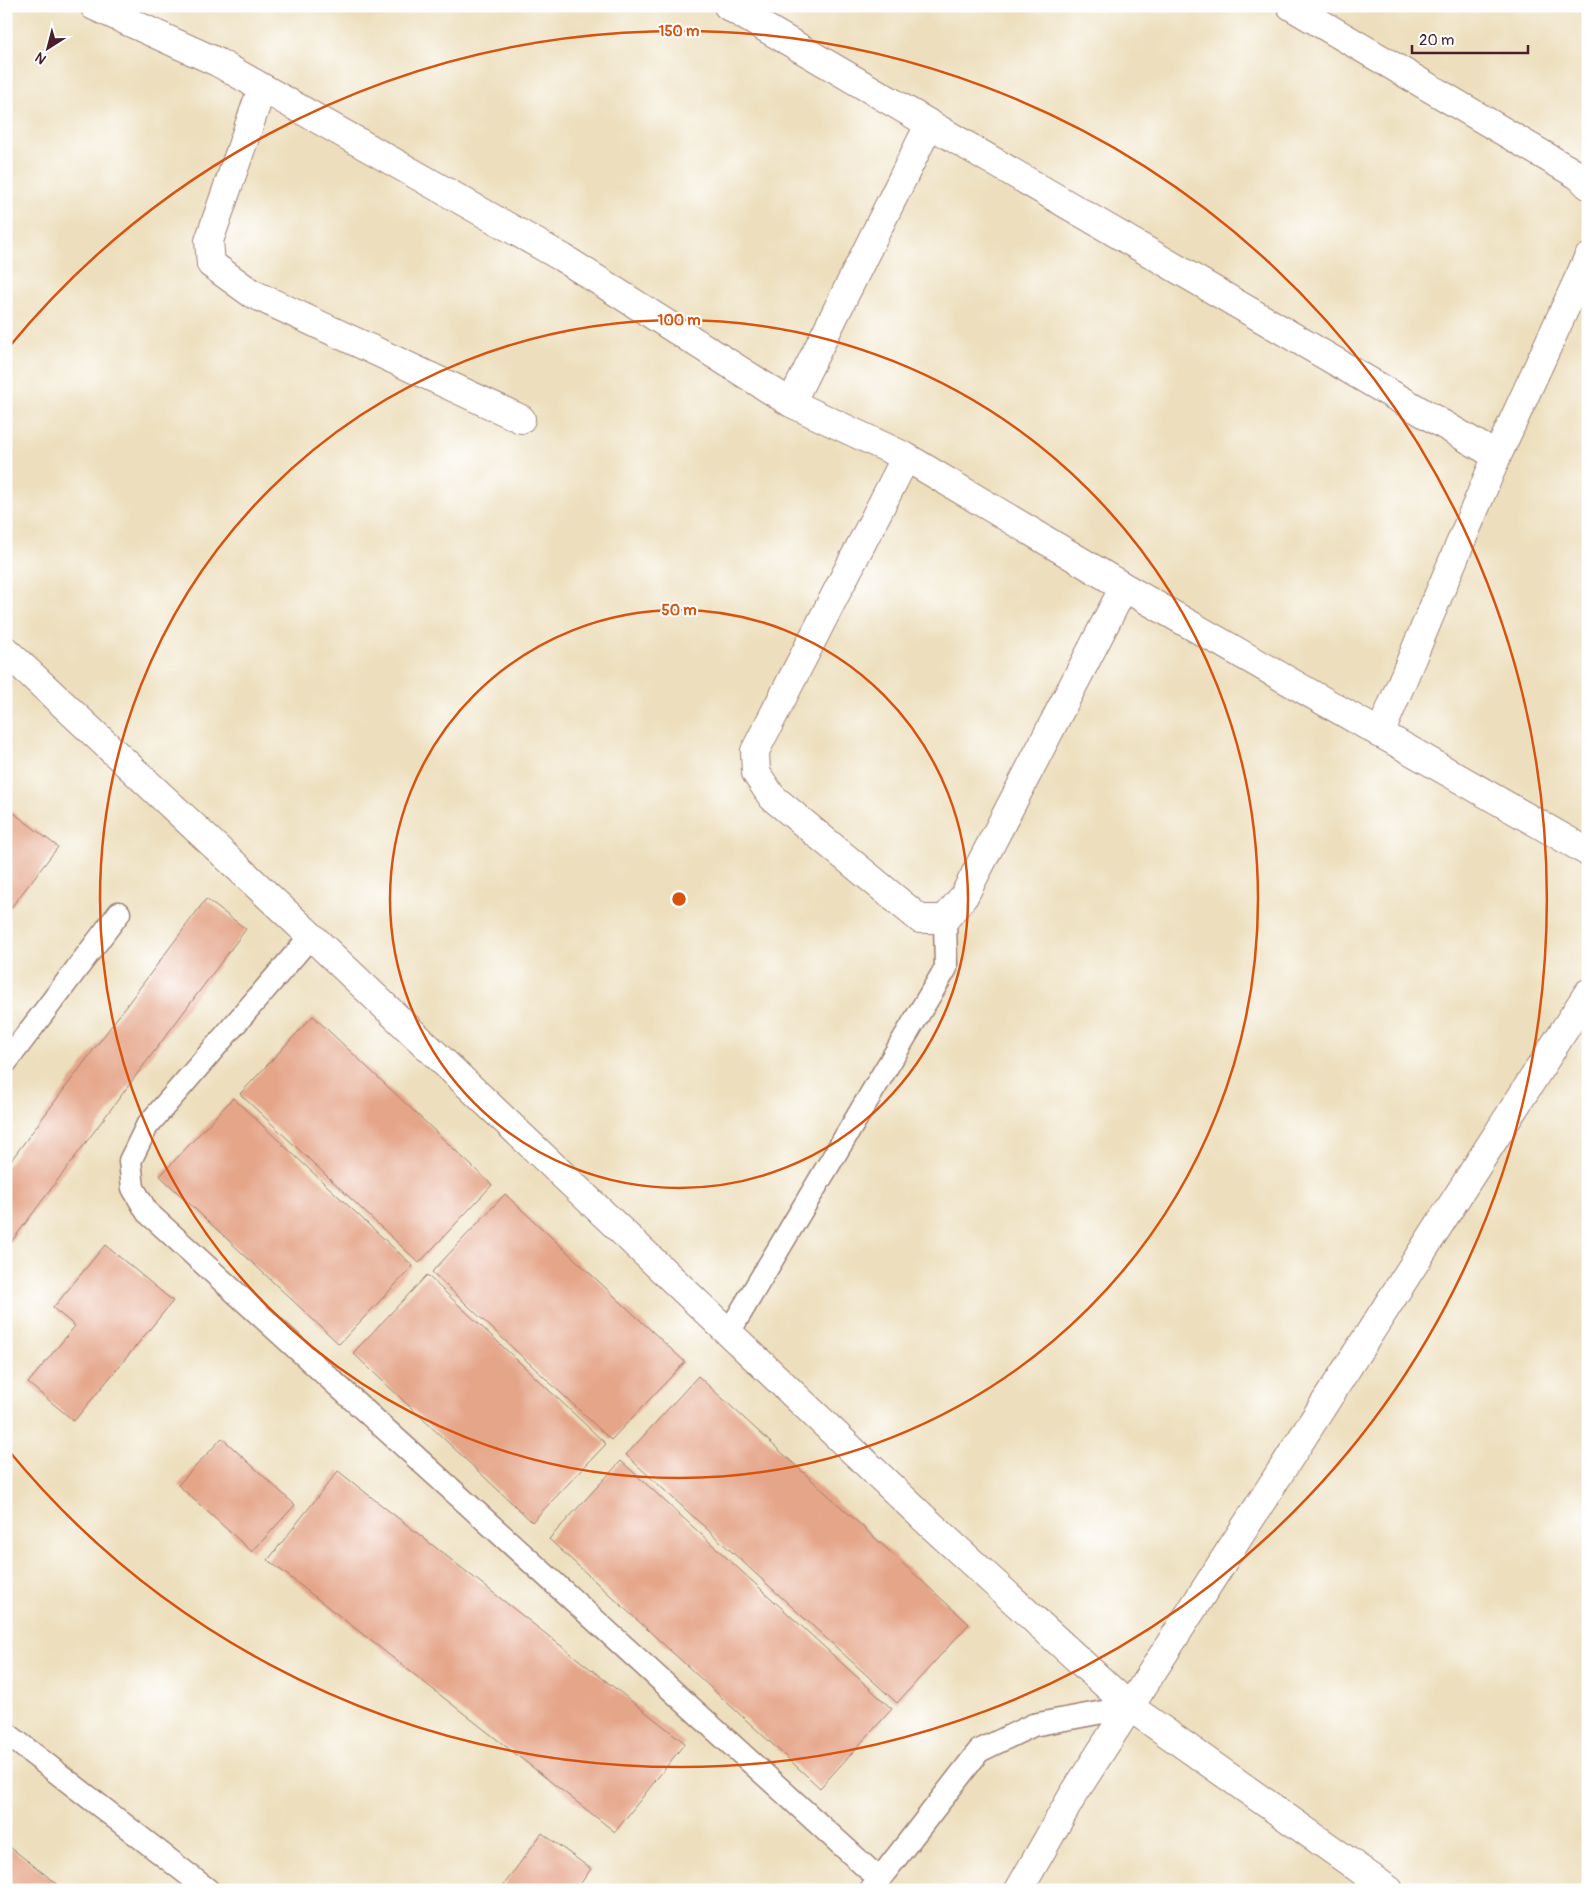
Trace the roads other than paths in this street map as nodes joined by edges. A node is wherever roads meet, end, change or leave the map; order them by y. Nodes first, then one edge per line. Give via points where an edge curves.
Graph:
1 (94, 6) edge
2 (728, 6) edge
3 (1291, 6) edge
4 (262, 88) junction
5 (929, 125) junction
6 (1588, 185) edge
7 (1588, 258) edge
8 (791, 403) junction
9 (522, 419) dead end
10 (1497, 456) junction
11 (906, 457) junction
12 (1124, 587) junction
13 (6, 651) edge
14 (1380, 734) junction
15 (1588, 852) edge
16 (119, 913) dead end
17 (945, 919) junction
18 (311, 936) junction
19 (1588, 993) edge
20 (6, 1062) edge
21 (729, 1332) junction
22 (1130, 1707) junction
23 (6, 1733) edge
24 (875, 1885) edge
25 (208, 1890) edge
26 (1019, 1890) edge
27 (1389, 1890) edge

1 - 4 street via 217,62
2 - 5 street
3 - 6 street via 1579,176
4 - 8 street via 563,258
4 - 9 street via 209,240 211,264 250,293
5 - 8 street
5 - 10 street
7 - 10 street
8 - 11 street
10 - 14 street
11 - 12 street
11 - 17 street via 756,751 756,773 772,797 920,919
12 - 14 street
12 - 17 street via 964,896
13 - 18 street
14 - 15 street
16 - 20 lane
17 - 21 lane via 946,968
18 - 21 street
18 - 24 lane via 147,1126 130,1161 133,1188 147,1212
19 - 22 street
21 - 22 street via 930,1524
22 - 24 lane via 1033,1725 979,1751
22 - 26 street via 1073,1795
22 - 27 street
23 - 25 lane

